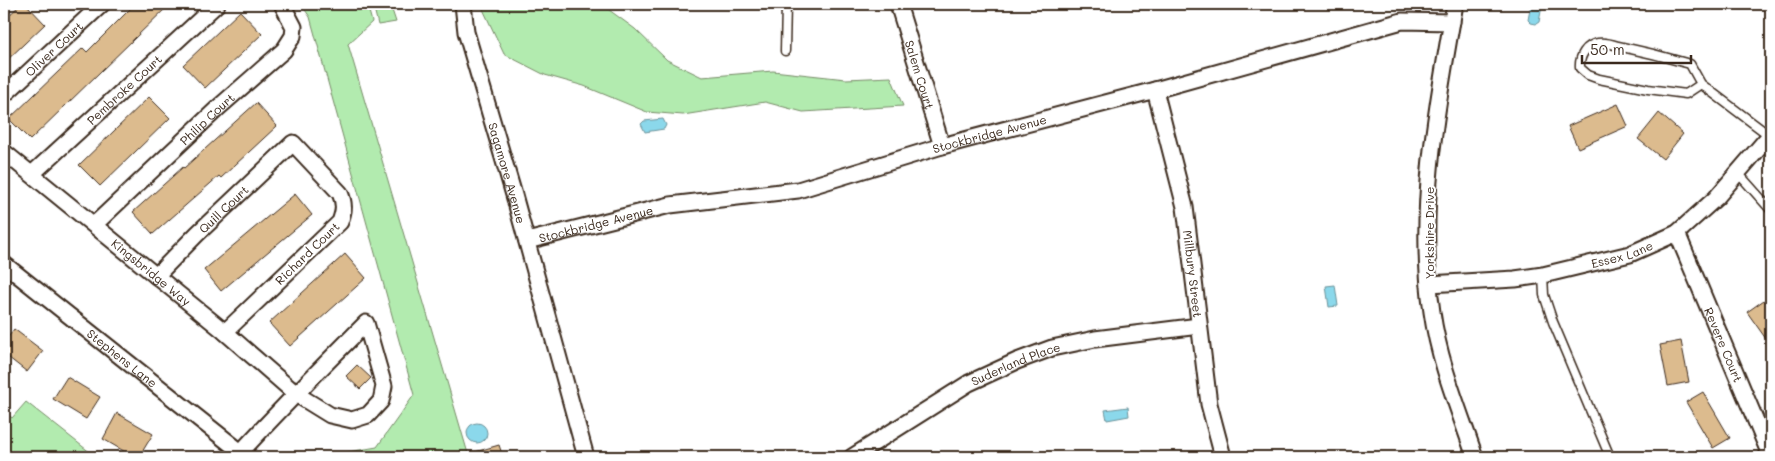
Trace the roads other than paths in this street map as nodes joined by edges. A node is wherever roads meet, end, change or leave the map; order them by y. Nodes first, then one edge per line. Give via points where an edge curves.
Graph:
1 (102, 4) edge
2 (216, 4) edge
3 (282, 4) edge
4 (463, 4) edge
5 (786, 4) edge
6 (898, 4) edge
7 (1455, 4) edge
8 (1452, 22) junction
9 (785, 51) dead end
10 (1701, 84) junction
11 (1155, 90) junction
12 (4, 95) edge
13 (1770, 135) edge
14 (293, 143) joint
15 (942, 146) junction
16 (4, 152) edge
17 (1738, 173) junction
18 (32, 174) junction
19 (1771, 210) edge
20 (94, 225) junction
21 (1676, 233) junction
22 (527, 241) junction
23 (4, 264) edge
24 (1542, 275) junction
25 (156, 276) junction
26 (1429, 284) junction
27 (1199, 326) junction
28 (225, 332) junction
29 (296, 394) junction
30 (244, 455) edge
31 (586, 457) edge
32 (852, 457) edge
33 (1223, 457) edge
34 (1475, 457) edge
35 (1610, 457) edge
36 (1771, 457) edge

1 - 12 street, Oliver Court
2 - 18 street, Pembroke Court
3 - 20 street, Philip Court via 294,26 293,36 284,50
4 - 22 street, Sagamore Avenue via 466,32
5 - 9 lane
6 - 15 street, Salem Court
7 - 8 street, Yorkshire Drive
8 - 11 street, Stockbridge Avenue via 1402,21
8 - 26 street, Yorkshire Drive via 1427,194
10 - 10 lane via 1690,64 1632,48 1600,42 1589,46 1579,61 1580,68 1592,77 1648,89 1686,94
10 - 13 lane
11 - 15 street, Stockbridge Avenue
11 - 27 street, Millbury Street via 1185,207
13 - 17 street, Essex Lane
14 - 25 street, Quill Court
14 - 28 street, Richard Court via 340,193 344,212 340,222
15 - 22 street, Stockbridge Avenue via 798,190 670,205
16 - 18 street, Kingsbridge Way
17 - 19 lane
17 - 21 street, Essex Lane via 1716,198
18 - 20 street, Kingsbridge Way
20 - 25 street, Kingsbridge Way
21 - 24 street, Essex Lane via 1630,254
21 - 36 street, Revere Court
22 - 31 street, Sagamore Avenue
23 - 30 street, Stephens Lane
24 - 26 street, Essex Lane
24 - 35 lane via 1544,295 1553,322
25 - 28 street, Kingsbridge Way
26 - 34 street, Yorkshire Drive via 1440,352
27 - 32 street, Suderland Place via 1095,339 1052,348 1017,361 969,383
27 - 33 street, Millbury Street via 1208,404
28 - 29 street, Kingsbridge Way
29 - 29 street, Kingsbridge Way via 366,323 384,386 381,401 368,415 352,420 330,415
29 - 30 street

